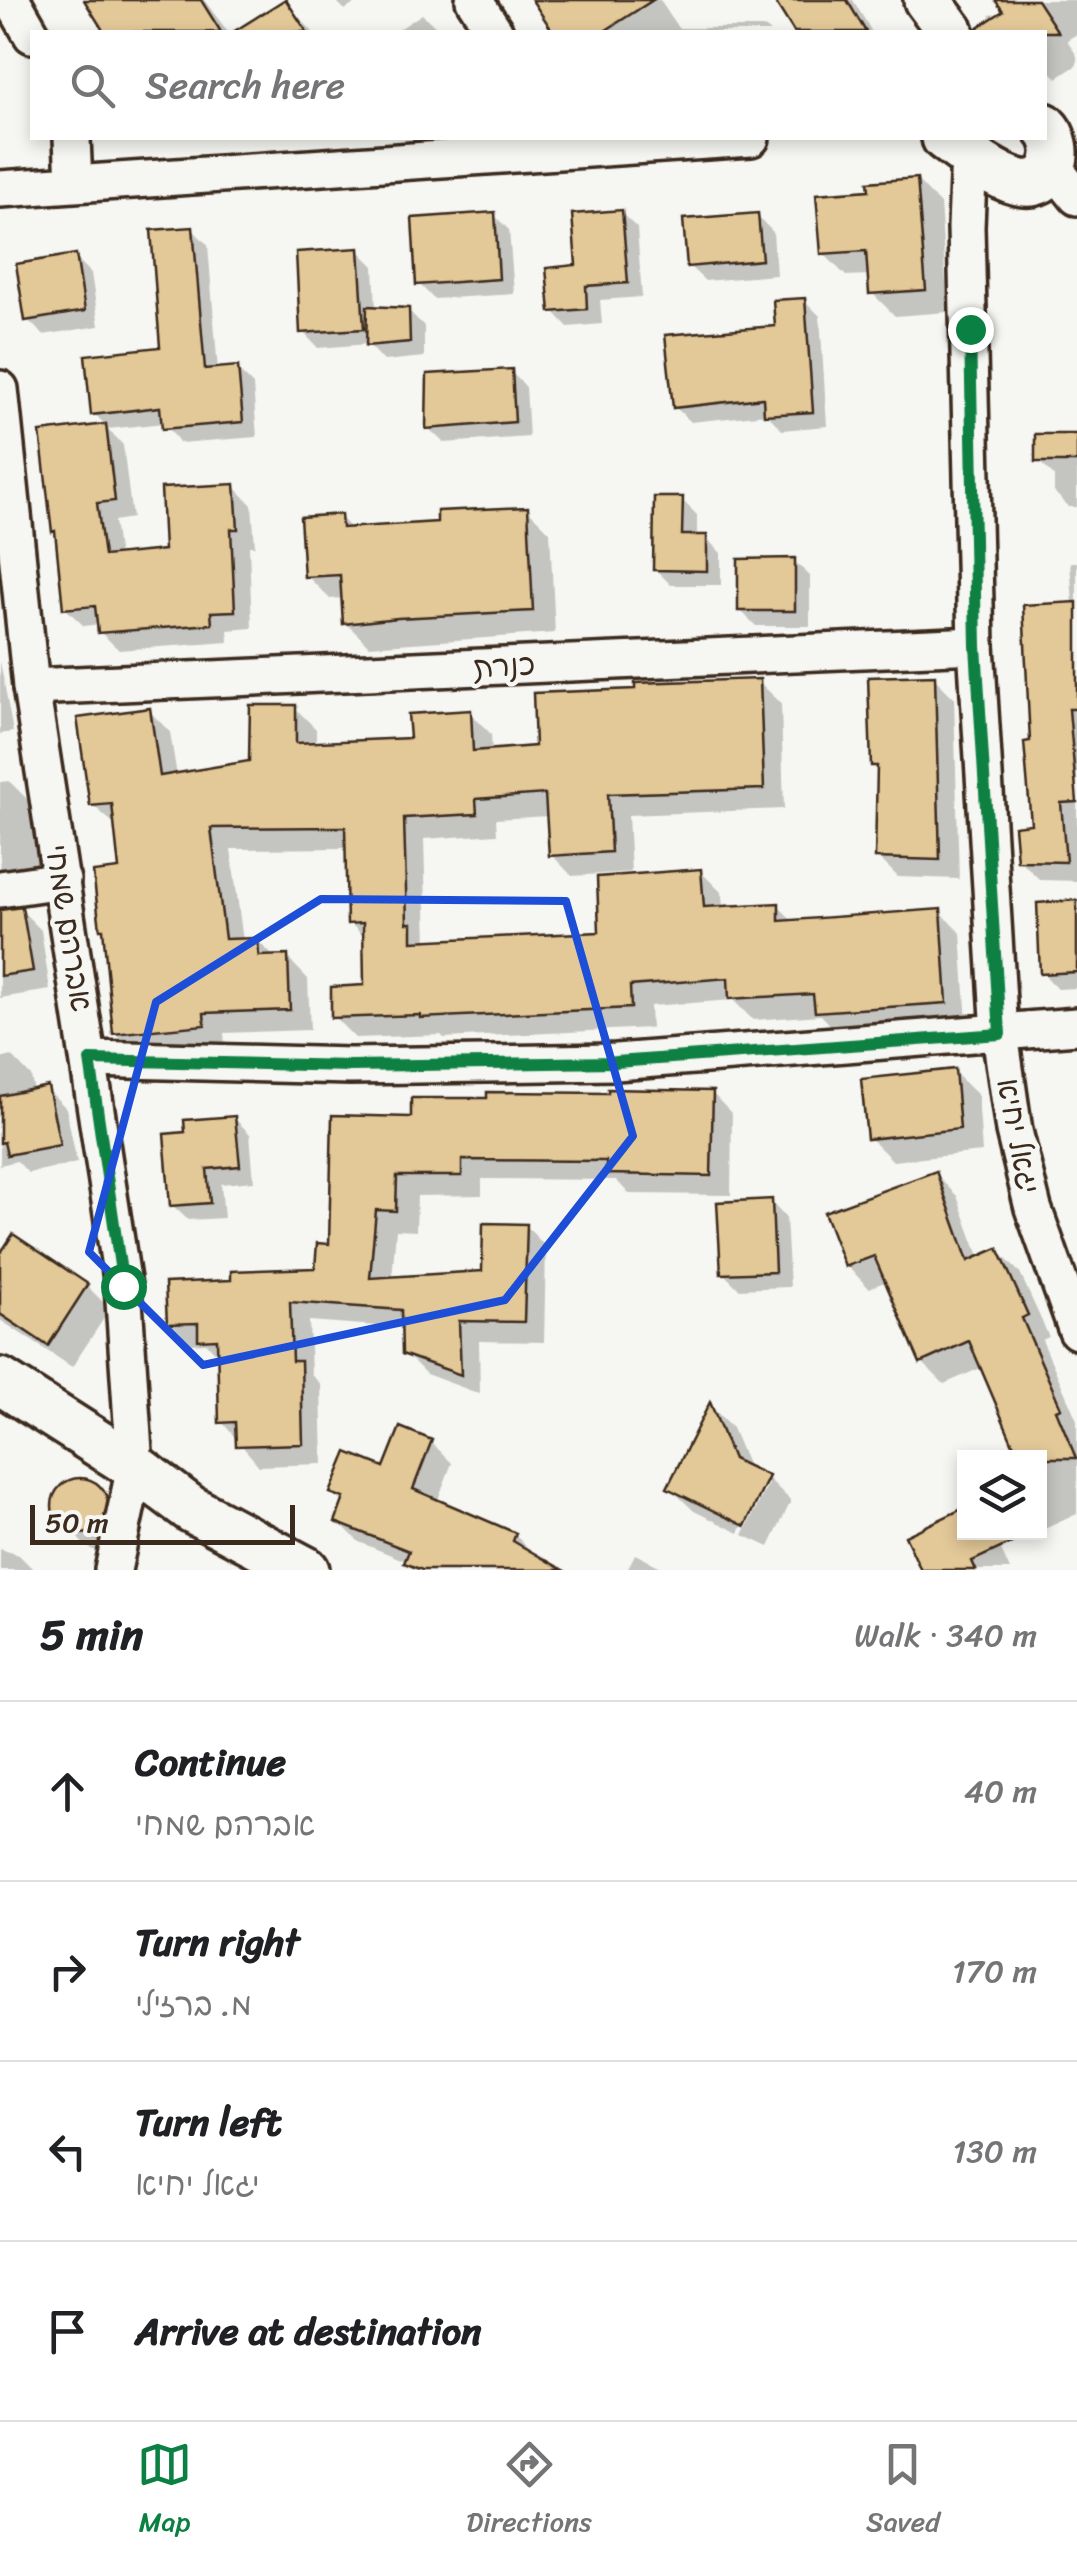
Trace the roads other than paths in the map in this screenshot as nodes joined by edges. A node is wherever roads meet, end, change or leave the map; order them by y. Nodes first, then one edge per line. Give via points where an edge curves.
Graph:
1 (12, 0) edge
2 (474, 0) edge
3 (494, 30) edge
4 (30, 31) edge
5 (1077, 125) edge
6 (72, 140) edge
7 (691, 140) edge
8 (541, 145) edge
9 (957, 146) edge
10 (1055, 153) edge
11 (74, 184) junction
12 (0, 190) edge
13 (0, 389) edge
14 (976, 646) junction
15 (31, 687) junction
16 (62, 880) junction
17 (0, 889) edge
18 (1077, 1026) edge
19 (1000, 1034) junction
20 (90, 1060) junction
21 (1077, 1332) edge
22 (0, 1381) edge
23 (136, 1467) junction
24 (113, 1570) edge
25 (306, 1570) edge

1 - 4 street
2 - 3 street
5 - 10 street
6 - 11 street
7 - 8 street
8 - 11 street
9 - 10 street via 1016,182 1037,181
9 - 14 street, יגאל יחיא via 966,227
11 - 12 street
13 - 15 street, אברהם שמחי
14 - 15 street, כנרת
14 - 19 street, יגאל יחיא
15 - 16 street, אברהם שמחי
16 - 17 street
16 - 20 street, אברהם שמחי
18 - 19 street
19 - 20 street via 616,1062 350,1066
19 - 21 street, יגאל יחיא via 1033,1208
20 - 23 street, אברהם שמחי via 123,1286
22 - 23 street
23 - 24 street, אברהם שמחי
23 - 25 street via 191,1508

